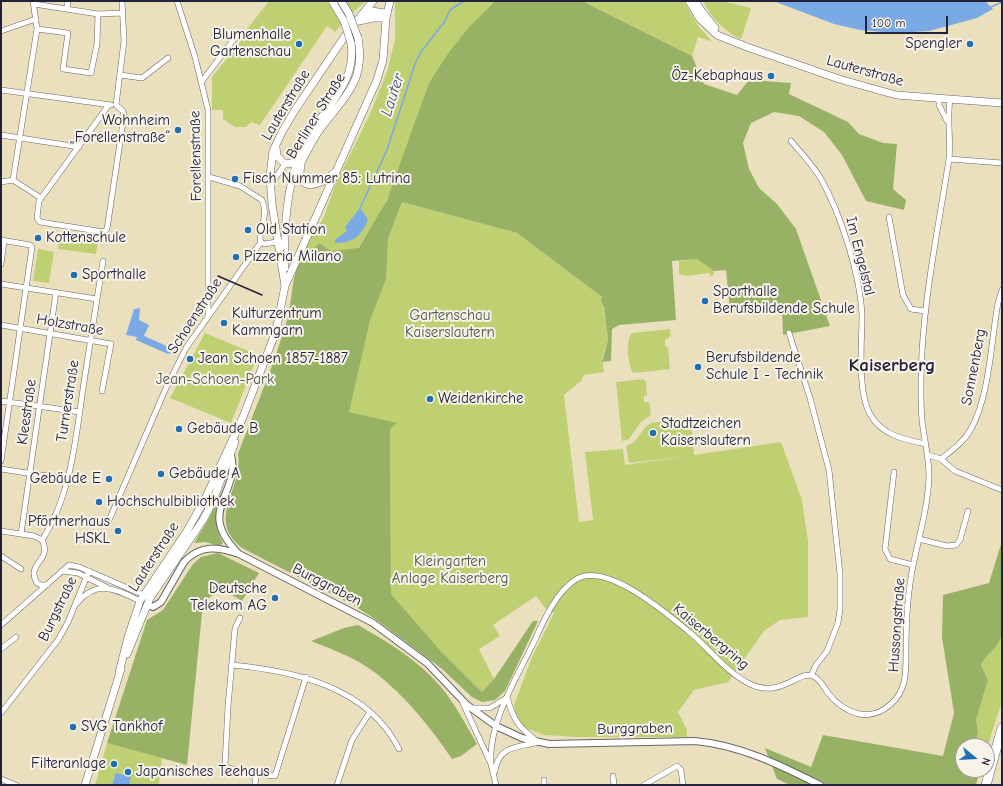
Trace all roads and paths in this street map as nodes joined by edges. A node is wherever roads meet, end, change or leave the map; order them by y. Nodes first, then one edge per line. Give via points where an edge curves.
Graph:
1 (68, 1) edge
2 (122, 1) edge
3 (176, 1) edge
4 (332, 1) edge
5 (341, 1) edge
6 (374, 1) edge
7 (385, 1) edge
8 (390, 1) edge
9 (689, 1) edge
10 (696, 1) edge
11 (33, 3) edge
12 (67, 9) junction
13 (123, 13) junction
14 (98, 14) junction
15 (385, 15) junction
16 (361, 18) junction
17 (36, 19) junction
18 (37, 29) junction
19 (1, 31) edge
20 (238, 34) dead end
21 (726, 39) junction
22 (168, 58) dead end
23 (120, 75) junction
24 (202, 81) junction
25 (1, 90) edge
26 (27, 94) junction
27 (939, 99) junction
28 (950, 99) junction
29 (1002, 103) edge
30 (116, 105) junction
31 (108, 106) junction
32 (949, 124) junction
33 (1, 135) edge
34 (19, 138) junction
35 (790, 141) dead end
36 (276, 144) junction
37 (79, 147) junction
38 (301, 152) junction
39 (949, 159) junction
40 (302, 162) junction
41 (1002, 163) edge
42 (285, 164) junction
43 (336, 171) junction
44 (294, 176) junction
45 (209, 178) junction
46 (13, 180) junction
47 (1, 182) edge
48 (270, 185) junction
49 (42, 198) junction
50 (889, 216) dead end
51 (3, 241) edge
52 (261, 242) junction
53 (277, 242) junction
54 (103, 261) dead end
55 (1, 264) edge
56 (1, 284) edge
57 (284, 286) junction
58 (26, 287) junction
59 (1002, 290) edge
60 (56, 292) junction
61 (97, 299) junction
62 (925, 311) junction
63 (208, 315) junction
64 (1, 325) edge
65 (20, 329) junction
66 (789, 333) dead end
67 (50, 334) junction
68 (90, 341) junction
69 (102, 391) dead end
70 (1, 401) edge
71 (10, 402) junction
72 (40, 406) junction
73 (80, 412) junction
74 (243, 417) junction
75 (926, 444) junction
76 (231, 455) junction
77 (928, 455) junction
78 (941, 460) junction
79 (1, 461) edge
80 (1, 469) edge
81 (894, 472) dead end
82 (30, 474) junction
83 (67, 480) junction
84 (1002, 490) edge
85 (968, 511) dead end
86 (110, 518) dead end
87 (1, 531) edge
88 (21, 534) junction
89 (919, 539) junction
90 (42, 540) junction
91 (239, 554) junction
92 (1, 556) edge
93 (913, 565) junction
94 (21, 569) dead end
95 (62, 571) junction
96 (89, 571) junction
97 (87, 578) junction
98 (46, 585) junction
99 (106, 587) junction
100 (145, 600) junction
101 (75, 606) junction
102 (240, 618) dead end
103 (1, 626) edge
104 (16, 637) dead end
105 (1, 649) edge
106 (232, 665) junction
107 (811, 676) junction
108 (306, 677) junction
109 (507, 697) junction
110 (461, 698) junction
111 (471, 708) junction
112 (1, 712) edge
113 (370, 712) junction
114 (496, 726) junction
115 (1002, 728) edge
116 (538, 742) junction
117 (399, 749) dead end
118 (491, 764) junction
119 (256, 774) junction
120 (494, 774) junction
121 (613, 776) dead end
122 (1, 779) edge
123 (16, 785) edge
124 (85, 785) edge
125 (255, 785) edge
126 (337, 785) edge
127 (496, 785) edge
128 (614, 785) edge
129 (644, 785) edge
130 (683, 785) edge
131 (820, 785) edge
132 (986, 785) edge

1 - 12 street
2 - 13 street
3 - 24 street, Forellenstraße
4 - 38 main road, Berliner Straße, bridge via 344,21 351,43 351,65 345,84 314,127
5 - 40 main road, Berliner Straße, bridge via 358,38 359,60 351,88 319,131
6 - 16 main road, Lauterstraße
7 - 15 main road, Lauterstraße
8 - 15 main road, Lauterstraße
9 - 21 main road, Lauterstraße via 707,27
10 - 21 main road, Lauterstraße via 709,22
11 - 12 street
11 - 17 street
12 - 14 street
13 - 14 street
13 - 23 street via 124,40
14 - 18 street via 97,44 91,73 63,69 68,33
15 - 16 main road via 372,10
15 - 43 main road, Lauterstraße via 384,54 380,74
16 - 36 main road, Lauterstraße via 295,110
17 - 18 street
17 - 19 street
18 - 26 street
20 - 24 street
21 - 27 main road, Lauterstraße via 880,91
22 - 23 street via 142,78
23 - 30 street
24 - 45 street, Forellenstraße via 209,121
25 - 26 street
26 - 31 street
26 - 34 street
27 - 28 main road, Lauterstraße
27 - 32 street via 938,104
28 - 29 main road, Lauterstraße
28 - 32 street, Hussongstraße
30 - 31 street
30 - 49 street via 123,111 124,116 107,229 104,232 40,222 37,218 39,201
31 - 37 street
32 - 39 street, Hussongstraße
33 - 34 street
34 - 37 street
34 - 46 street
35 - 75 street, Im Engelstal via 809,162 829,194 838,214 853,264 862,312 863,386 870,414 884,430
36 - 42 main road via 277,156
36 - 48 main road, Lauterstraße via 271,160
37 - 49 street
38 - 42 main road via 295,161
38 - 44 main road, Berliner Straße
39 - 41 street
39 - 62 street, Hussongstraße
40 - 43 main road via 301,176 310,184 323,182
40 - 44 main road, Berliner Straße
42 - 48 street
43 - 57 main road, Lauterstraße
44 - 57 main road, Berliner Straße via 284,224
45 - 52 street via 240,186 264,205 266,218 260,235
45 - 63 street, Forellenstraße
46 - 47 street
46 - 49 street
48 - 53 main road, Lauterstraße
50 - 62 street via 903,296 911,309
51 - 55 street
51 - 58 street via 32,247
52 - 53 street
52 - 63 street, Schoenstraße
53 - 57 main road, Lauterstraße
54 - 61 street, Turnerstraße
56 - 58 street
57 - 74 main road, Lauterstraße via 276,331
58 - 60 street
58 - 65 street
59 - 78 street, Sonnenberg via 984,389 972,428 962,442
60 - 61 street
60 - 67 street, Kleestraße
61 - 68 street, Turnerstraße
62 - 75 street, Hussongstraße via 921,397
63 - 86 street, Schoenstraße via 186,348 166,388
64 - 65 street, Holzstraße
65 - 67 street, Holzstraße
65 - 71 street
66 - 107 street via 826,455 840,574 838,623 827,651
67 - 68 street, Holzstraße
67 - 72 street, Kleestraße
68 - 69 street, Holzstraße via 111,344
68 - 73 street, Turnerstraße
70 - 71 street
71 - 72 street
71 - 79 street
72 - 73 street
72 - 82 street, Kleestraße
73 - 83 street, Turnerstraße
74 - 76 main road, Lauterstraße
74 - 100 main road, Lauterstraße via 196,516
75 - 77 street, Hussongstraße
76 - 91 street via 233,467 220,507 219,523 223,535
76 - 100 main road, Lauterstraße via 203,520
77 - 78 street
77 - 89 street, Hussongstraße via 925,514
78 - 84 street via 955,471
80 - 82 street
81 - 93 street, Hussongstraße via 885,549 890,559
82 - 83 street
82 - 88 street, Kleestraße
83 - 90 street, Turnerstraße via 57,512
85 - 89 street via 960,540 956,545 947,546
87 - 88 street
88 - 90 street
89 - 93 street, Hussongstraße
90 - 98 street via 45,552 33,572 36,583
91 - 100 street, Burggraben via 213,547 196,552 184,562 159,605 153,607
91 - 110 street, Burggraben via 373,624 427,663
92 - 94 street
93 - 107 street, Hussongstraße via 906,618 906,679 898,697 890,706 872,715 851,713 841,707 818,679
95 - 96 street via 68,565 74,565
95 - 97 street via 74,572
95 - 98 street
96 - 97 street, Burgstraße
96 - 100 street
97 - 99 street
97 - 101 street, Burgstraße
98 - 103 street
99 - 100 street
99 - 101 street via 89,592
100 - 124 main road, Lauterstraße via 119,673
101 - 112 street, Burgstraße via 49,652
102 - 106 street via 235,628
104 - 105 street
106 - 108 street via 257,667
106 - 119 street via 225,765 233,770
107 - 109 street, Kaiserbergring via 802,676 778,688 755,686 738,678 689,632 619,582 601,576 587,575 573,581 557,600
108 - 113 street via 355,700
108 - 119 street via 278,772 272,777
109 - 111 street via 490,708
109 - 114 street, Kaiserbergring
109 - 116 street via 514,720 525,733
110 - 111 street, Burggraben
110 - 118 street
111 - 114 street, Burggraben
113 - 117 street via 384,725
113 - 126 street via 352,740
114 - 116 street, Burggraben
114 - 118 street, Kaiserbergring via 491,748
115 - 132 highway
116 - 120 street, Burggraben via 503,752 498,758
116 - 131 street, Burggraben via 549,744 695,741 732,747 765,759
118 - 120 street
119 - 125 street
120 - 127 street
121 - 128 street
122 - 123 street
129 - 130 street via 674,766 681,770

